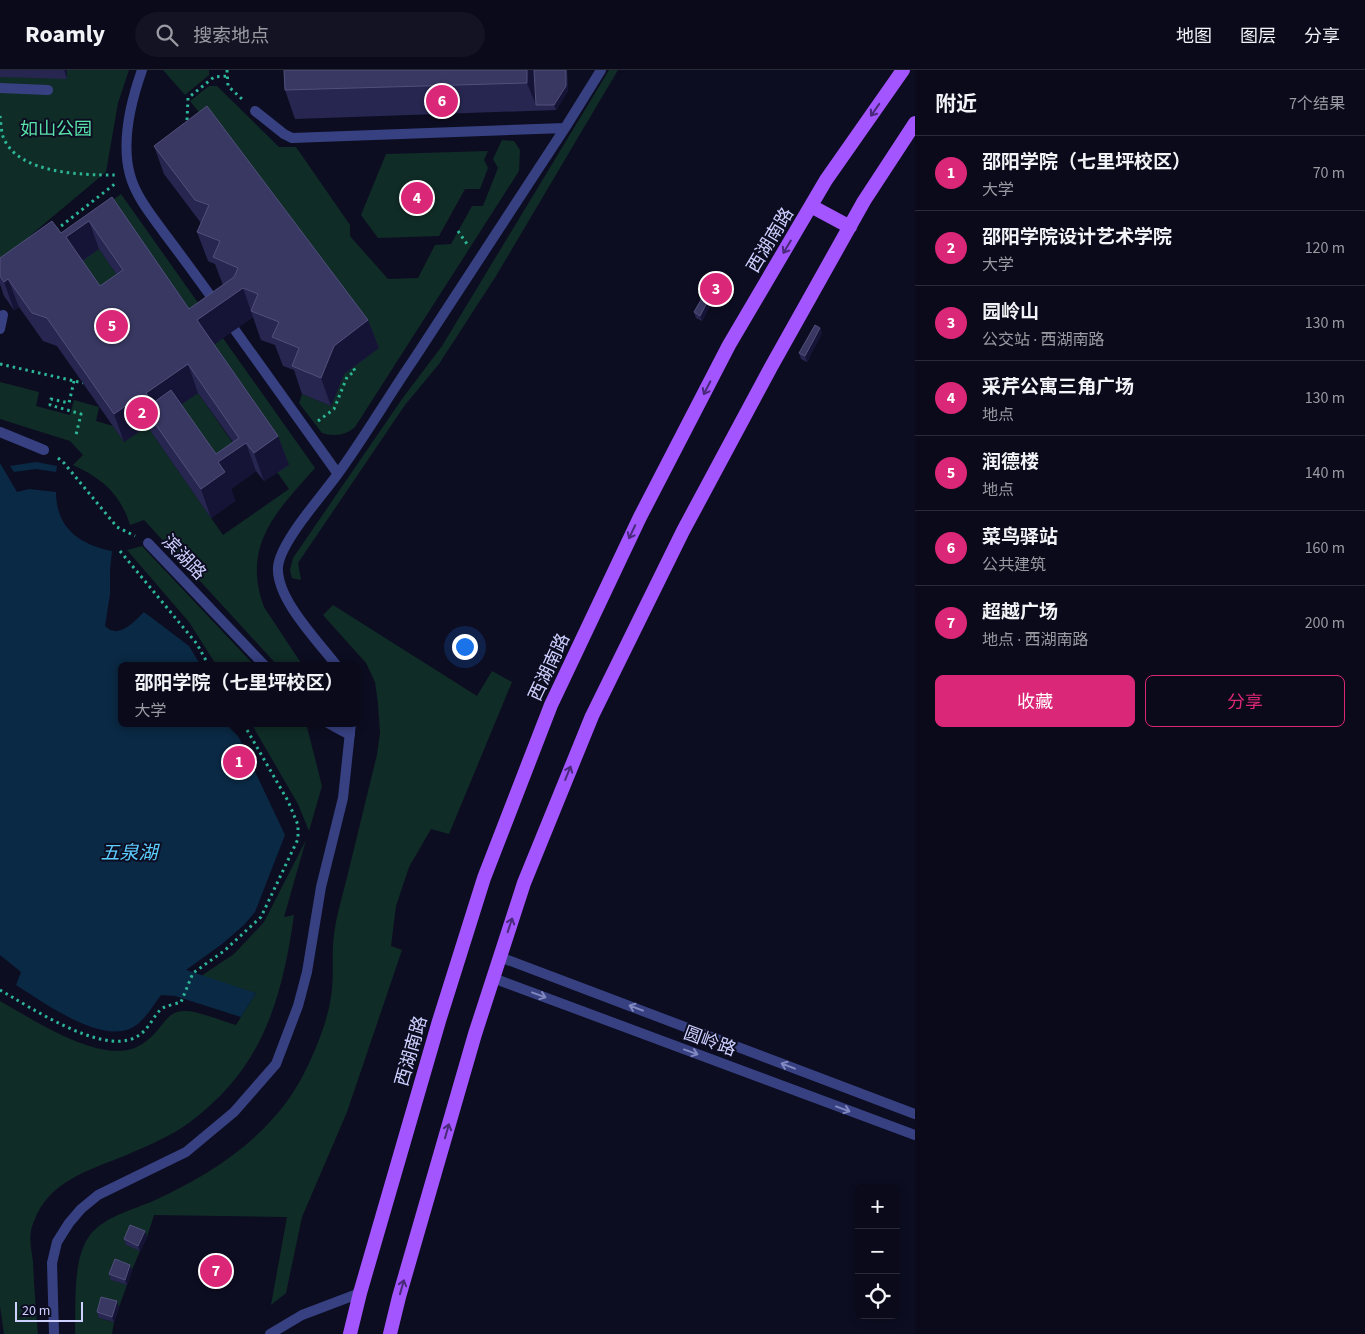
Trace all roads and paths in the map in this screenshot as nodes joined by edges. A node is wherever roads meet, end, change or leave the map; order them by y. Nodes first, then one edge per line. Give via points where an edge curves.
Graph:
1 (142, 70) edge
2 (227, 70) edge
3 (601, 70) edge
4 (902, 70) edge
5 (228, 76) junction
6 (0, 88) edge
7 (48, 90) dead end
8 (256, 111) joint
9 (0, 116) edge
10 (187, 120) edge
11 (915, 123) edge
12 (565, 128) junction
13 (130, 175) junction
14 (116, 183) dead end
15 (811, 206) junction
16 (850, 227) junction
17 (458, 231) dead end
18 (53, 232) edge
19 (470, 249) dead end
20 (3, 315) dead end
21 (0, 329) edge
22 (0, 364) edge
23 (353, 367) dead end
24 (74, 381) junction
25 (83, 383) edge
26 (306, 430) junction
27 (0, 432) edge
28 (76, 434) dead end
29 (44, 450) joint
30 (338, 474) junction
31 (148, 543) joint
32 (120, 550) dead end
33 (207, 662) edge
34 (261, 662) edge
35 (333, 662) edge
36 (245, 727) edge
37 (336, 727) edge
38 (351, 727) edge
39 (350, 734) junction
40 (500, 957) junction
41 (493, 978) junction
42 (0, 990) edge
43 (915, 1114) edge
44 (915, 1135) edge
45 (360, 1293) junction
46 (54, 1334) edge
47 (270, 1334) edge
48 (350, 1334) edge
49 (390, 1334) edge

1 - 13 street via 128,118
2 - 5 path
3 - 12 street
4 -> 15 main road, 西湖南路
5 - 8 path via 228,86
5 - 10 path via 214,77 188,98
6 - 7 street
8 - 12 street via 292,138
9 - 13 path via 4,139 16,156 32,164 77,175
11 - 16 main road
12 - 30 street
13 - 26 street via 142,201
14 - 18 path
15 - 16 main road
15 -> 45 main road, 西湖南路 via 729,345 640,517 551,705 484,878
40 -> 16 main road via 524,883 592,716 683,531
17 - 19 path
20 - 21 street
22 - 24 path
23 - 26 path via 355,371 347,378 334,409
24 - 25 path
24 - 28 path via 69,403 51,399 50,405 81,414
26 - 30 street
27 - 29 street
29 - 31 path, 滨湖路 via 64,463 116,527
30 - 35 street via 294,532 278,566 279,580 290,605
31 - 34 street, 滨湖路
32 - 33 path via 197,644
36 - 42 path via 288,801 298,825 298,839 260,917 224,951 193,973 181,1002 162,1009 143,1033 119,1042 85,1035
37 - 39 street
38 - 39 street
39 - 46 street via 343,798 321,887 306,972 298,1006 276,1064 234,1112 186,1152 98,1195 68,1223 52,1263
40 - 41 main road
43 -> 40 street, 圆岭路
41 -> 44 street, 圆岭路
49 -> 41 main road
45 - 47 street via 302,1314
45 - 48 main road, 西湖南路

